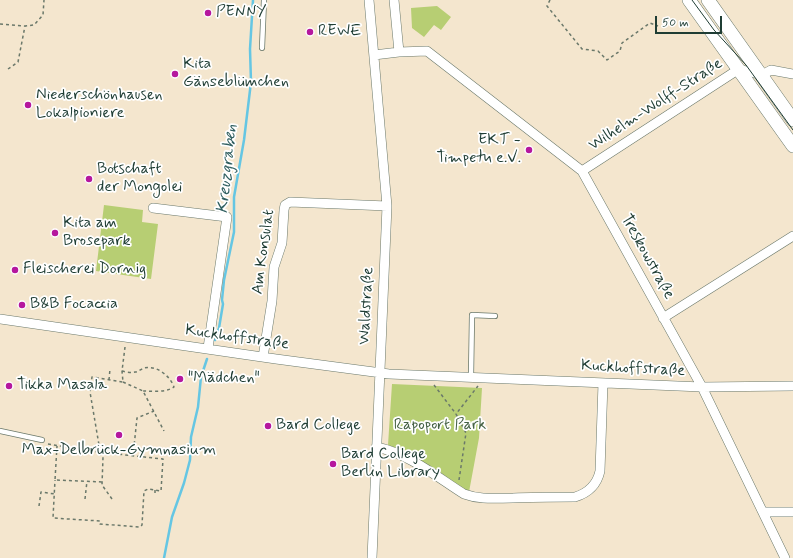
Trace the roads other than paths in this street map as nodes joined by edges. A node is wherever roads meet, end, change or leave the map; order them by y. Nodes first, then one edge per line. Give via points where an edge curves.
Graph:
1 (264, 0) edge
2 (369, 0) edge
3 (394, 0) edge
4 (689, 0) edge
5 (708, 0) edge
6 (262, 48) dead end
7 (398, 52) junction
8 (374, 55) junction
9 (738, 69) junction
10 (793, 74) edge
11 (762, 75) junction
12 (793, 120) edge
13 (793, 146) edge
14 (582, 171) junction
15 (387, 206) junction
16 (153, 208) dead end
17 (793, 236) edge
18 (495, 316) dead end
19 (663, 318) junction
20 (0, 319) edge
21 (208, 348) junction
22 (263, 357) junction
23 (379, 373) junction
24 (471, 377) junction
25 (603, 383) junction
26 (793, 386) edge
27 (702, 387) junction
28 (0, 431) edge
29 (42, 440) dead end
30 (376, 447) junction
31 (763, 512) junction
32 (793, 512) edge
33 (372, 558) edge
34 (785, 558) edge

1 - 6 lane
2 - 8 street, Waldstraße
3 - 7 street
4 - 9 main road
5 - 11 main road
7 - 8 street
7 - 14 street, Treskowstraße via 427,51
8 - 15 street, Waldstraße
9 - 11 street, Wilhelm-Wolff-Straße
9 - 13 main road
9 - 14 street, Wilhelm-Wolff-Straße
10 - 11 street, Wilhelm-Wolff-Straße via 771,70
11 - 12 main road
14 - 19 street, Treskowstraße
15 - 22 street, Am Konsulat via 290,202 286,205 282,243 274,267 272,301
15 - 23 street, Waldstraße
16 - 21 street via 227,217
17 - 19 street
18 - 24 lane via 472,315
19 - 27 street, Treskowstraße
20 - 21 street, Kuckhoffstraße
21 - 22 street, Kuckhoffstraße
22 - 23 street, Kuckhoffstraße
23 - 24 street, Kuckhoffstraße
23 - 30 street, Waldstraße
24 - 25 street, Kuckhoffstraße
25 - 27 street, Kuckhoffstraße
25 - 30 street via 600,471 589,490 575,497 473,497 457,490 400,454
26 - 27 street, Kuckhoffstraße
27 - 31 street, Treskowstraße
28 - 29 lane
30 - 33 street, Waldstraße
31 - 32 street
31 - 34 street, Treskowstraße

